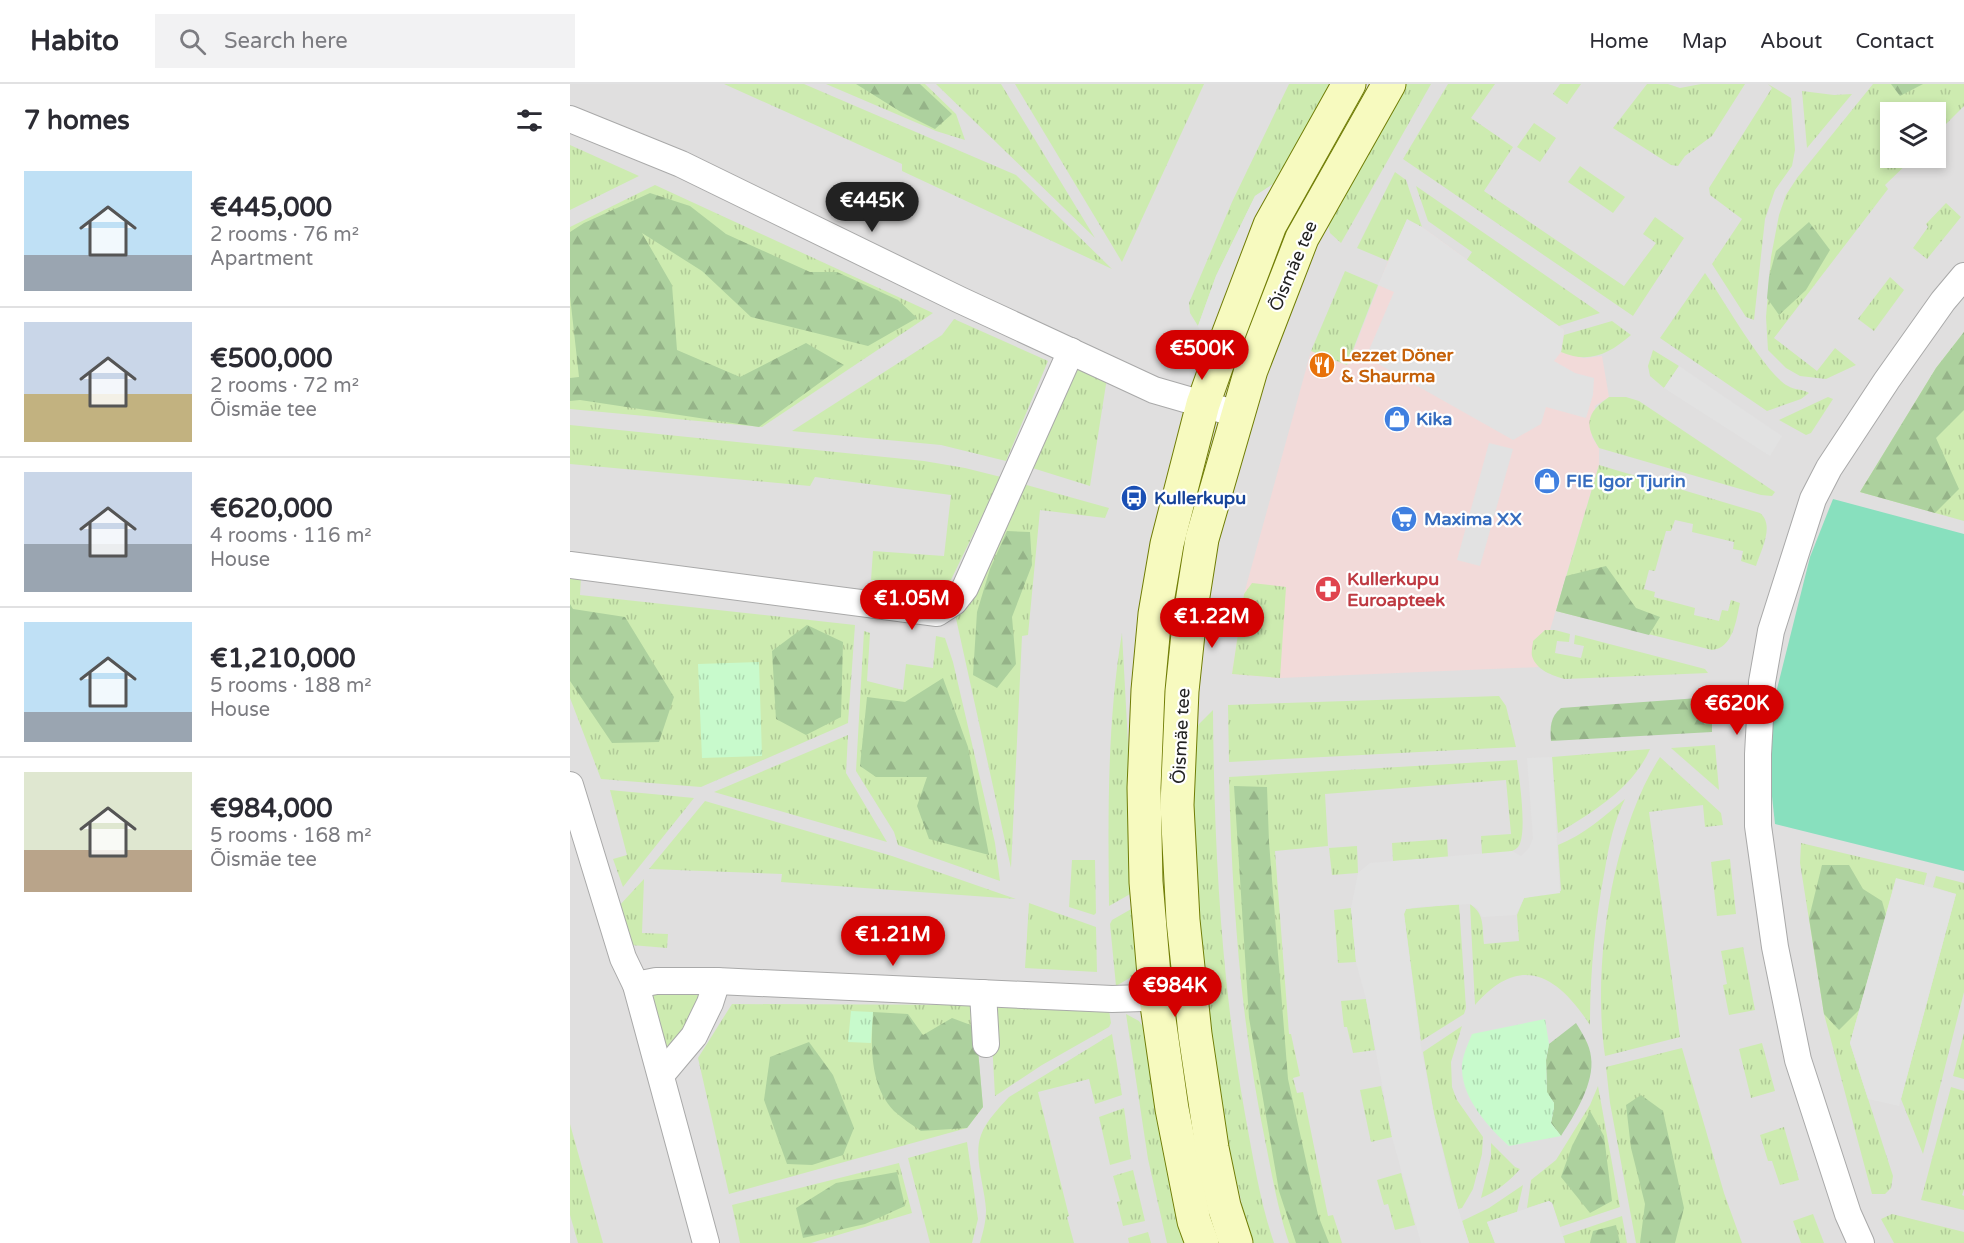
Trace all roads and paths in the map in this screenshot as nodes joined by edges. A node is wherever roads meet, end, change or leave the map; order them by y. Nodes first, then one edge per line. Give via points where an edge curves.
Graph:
1 (1349, 84) edge
2 (1389, 84) edge
3 (570, 119) edge
4 (1964, 276) edge
5 (1071, 351) junction
6 (1203, 404) junction
7 (1237, 414) junction
8 (570, 565) edge
9 (570, 785) edge
10 (717, 981) junction
11 (636, 985) junction
12 (982, 993) junction
13 (1191, 996) junction
14 (1156, 998) junction
15 (986, 1044) dead end
16 (662, 1074) junction
17 (706, 1243) edge
18 (1202, 1243) edge
19 (1236, 1243) edge
20 (1861, 1243) edge

1 - 6 main road, Õismäe tee via 1270,225
2 - 7 main road, Õismäe tee via 1302,238
3 - 5 street via 681,165
4 - 20 street via 1887,380 1813,498 1771,631 1762,682 1758,826 1775,947 1798,1060
5 - 6 street via 1154,390
5 - 8 street via 965,588 954,602 937,613
6 - 7 street
6 - 14 main road, Õismäe tee via 1167,544 1148,690 1146,870
7 - 13 main road, Õismäe tee via 1202,539 1182,691 1177,805
9 - 11 street via 623,958
10 - 11 street via 656,981
10 - 12 street
10 - 16 street via 694,1036
11 - 16 street
12 - 14 street
12 - 15 street
13 - 14 street
13 - 19 main road, Õismäe tee via 1212,1148
14 - 18 main road, Õismäe tee via 1172,1109 1194,1221
16 - 17 street

